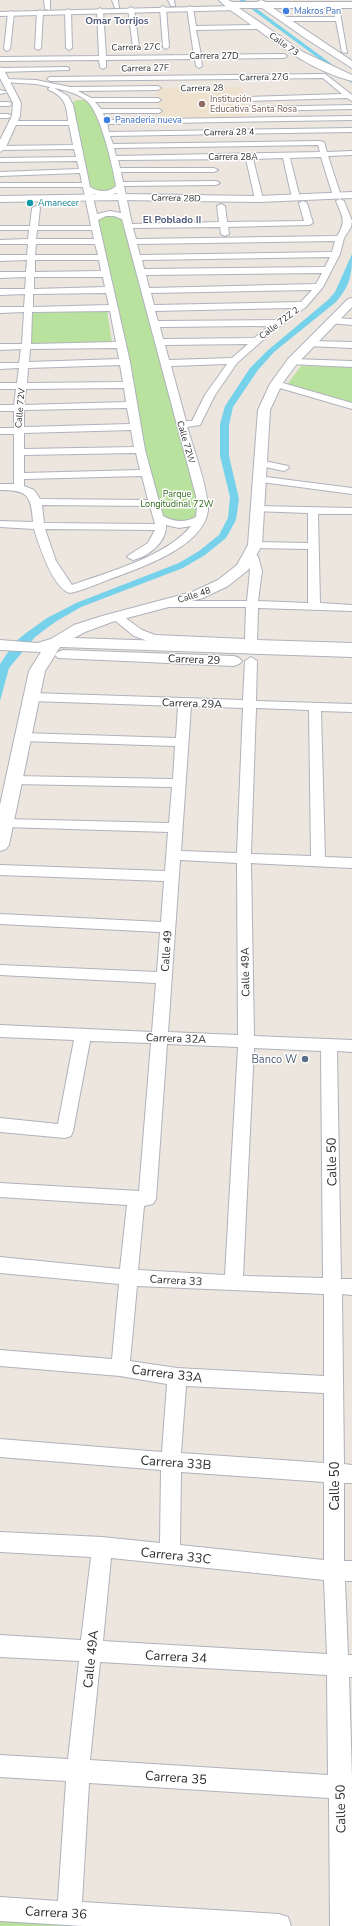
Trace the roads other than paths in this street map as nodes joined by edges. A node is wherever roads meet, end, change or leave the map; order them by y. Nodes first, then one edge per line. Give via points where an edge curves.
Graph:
1 (47, 0) edge
2 (116, 3) edge
3 (172, 3) edge
4 (234, 5) edge
5 (260, 5) edge
6 (352, 6) edge
7 (336, 7) junction
8 (163, 8) junction
9 (190, 8) junction
10 (132, 9) junction
11 (100, 10) junction
12 (0, 11) edge
13 (44, 11) junction
14 (68, 11) junction
15 (11, 13) junction
16 (0, 14) edge
17 (249, 18) junction
18 (233, 19) dead end
19 (284, 19) junction
20 (338, 19) junction
21 (260, 27) junction
22 (193, 28) junction
23 (297, 28) junction
24 (309, 28) dead end
25 (332, 28) dead end
26 (340, 28) junction
27 (196, 38) junction
28 (203, 38) dead end
29 (143, 47) dead end
30 (158, 47) dead end
31 (166, 47) junction
32 (174, 47) dead end
33 (189, 47) dead end
34 (197, 47) junction
35 (204, 47) dead end
36 (30, 48) dead end
37 (38, 48) junction
38 (46, 48) dead end
39 (61, 48) dead end
40 (0, 49) edge
41 (8, 49) junction
42 (15, 49) dead end
43 (330, 52) junction
44 (349, 52) edge
45 (198, 56) junction
46 (284, 56) dead end
47 (102, 58) junction
48 (0, 59) edge
49 (350, 63) edge
50 (206, 67) dead end
51 (95, 68) dead end
52 (103, 68) junction
53 (111, 68) dead end
54 (191, 68) dead end
55 (199, 68) junction
56 (71, 69) dead end
57 (0, 70) edge
58 (104, 78) junction
59 (352, 78) edge
60 (201, 80) junction
61 (36, 82) junction
62 (335, 85) junction
63 (327, 86) dead end
64 (5, 88) edge
65 (69, 89) junction
66 (350, 98) edge
67 (158, 100) junction
68 (91, 101) junction
69 (4, 104) edge
70 (70, 104) junction
71 (352, 107) edge
72 (248, 109) junction
73 (99, 111) junction
74 (159, 111) junction
75 (352, 118) edge
76 (7, 119) edge
77 (206, 120) junction
78 (250, 120) junction
79 (160, 121) junction
80 (102, 122) junction
81 (72, 123) junction
82 (1, 130) edge
83 (352, 130) edge
84 (208, 132) junction
85 (106, 134) junction
86 (210, 145) junction
87 (78, 146) junction
88 (110, 146) junction
89 (0, 148) edge
90 (324, 153) junction
91 (352, 153) edge
92 (286, 156) junction
93 (212, 157) junction
94 (249, 157) junction
95 (113, 158) junction
96 (81, 159) junction
97 (0, 160) edge
98 (117, 170) junction
99 (214, 170) junction
100 (84, 172) junction
101 (0, 174) edge
102 (216, 183) junction
103 (0, 185) edge
104 (122, 193) junction
105 (89, 194) junction
106 (352, 195) edge
107 (0, 198) edge
108 (339, 198) junction
109 (259, 199) junction
110 (300, 200) junction
111 (352, 200) edge
112 (220, 202) junction
113 (0, 208) edge
114 (36, 208) junction
115 (127, 222) junction
116 (95, 223) junction
117 (224, 224) junction
118 (0, 228) edge
119 (34, 228) junction
120 (340, 238) junction
121 (99, 241) junction
122 (226, 241) junction
123 (0, 242) edge
124 (32, 242) junction
125 (133, 242) junction
126 (336, 254) junction
127 (228, 256) junction
128 (103, 257) junction
129 (0, 258) edge
130 (31, 258) junction
131 (137, 258) junction
132 (327, 270) junction
133 (231, 271) junction
134 (141, 272) junction
135 (107, 274) junction
136 (0, 275) edge
137 (31, 275) junction
138 (319, 287) junction
139 (234, 289) junction
140 (110, 290) junction
141 (30, 291) junction
142 (146, 291) junction
143 (0, 292) edge
144 (351, 303) edge
145 (303, 305) junction
146 (236, 306) junction
147 (114, 308) junction
148 (150, 308) junction
149 (0, 310) edge
150 (28, 310) junction
151 (333, 321) junction
152 (352, 322) edge
153 (237, 323) junction
154 (278, 323) junction
155 (155, 324) junction
156 (255, 341) junction
157 (160, 342) junction
158 (310, 344) junction
159 (121, 345) junction
160 (352, 345) edge
161 (26, 346) junction
162 (0, 347) edge
163 (234, 361) junction
164 (125, 362) junction
165 (292, 362) junction
166 (165, 363) junction
167 (352, 364) edge
168 (24, 365) junction
169 (0, 366) edge
170 (276, 384) junction
171 (22, 385) junction
172 (129, 385) junction
173 (0, 386) edge
174 (133, 405) junction
175 (352, 406) edge
176 (0, 408) edge
177 (19, 408) junction
178 (181, 425) junction
179 (137, 427) junction
180 (18, 430) junction
181 (0, 431) edge
182 (140, 450) junction
183 (18, 452) junction
184 (260, 463) junction
185 (284, 468) dead end
186 (146, 473) junction
187 (19, 476) junction
188 (258, 479) junction
189 (0, 487) edge
190 (19, 488) junction
191 (352, 491) edge
192 (37, 502) junction
193 (154, 503) junction
194 (257, 509) junction
195 (313, 510) junction
196 (352, 511) edge
197 (201, 518) junction
198 (159, 522) junction
199 (0, 524) edge
200 (39, 526) junction
201 (312, 546) junction
202 (253, 550) junction
203 (66, 586) junction
204 (165, 604) junction
205 (252, 604) junction
206 (314, 607) junction
207 (352, 608) edge
208 (116, 616) junction
209 (251, 643) junction
210 (0, 645) edge
211 (352, 647) edge
212 (43, 648) junction
213 (352, 652) edge
214 (251, 661) junction
215 (352, 665) edge
216 (32, 697) junction
217 (185, 702) junction
218 (248, 705) junction
219 (316, 707) junction
220 (352, 708) edge
221 (23, 737) junction
222 (182, 742) junction
223 (14, 780) junction
224 (179, 782) junction
225 (5, 823) junction
226 (175, 828) junction
227 (0, 845) edge
228 (173, 854) junction
229 (244, 858) junction
230 (318, 861) junction
231 (352, 863) edge
232 (0, 870) edge
233 (172, 876) junction
234 (0, 919) edge
235 (168, 927) junction
236 (0, 970) edge
237 (164, 978) junction
238 (0, 1031) edge
239 (83, 1034) junction
240 (160, 1038) junction
241 (246, 1041) junction
242 (329, 1045) junction
243 (352, 1046) edge
244 (0, 1125) edge
245 (0, 1190) edge
246 (141, 1199) junction
247 (0, 1265) edge
248 (128, 1277) junction
249 (234, 1283) junction
250 (332, 1286) junction
251 (352, 1287) edge
252 (0, 1358) edge
253 (120, 1368) junction
254 (177, 1377) junction
255 (334, 1385) junction
256 (0, 1448) edge
257 (171, 1462) junction
258 (343, 1473) edge
259 (0, 1542) edge
260 (102, 1548) junction
261 (170, 1555) junction
262 (343, 1571) edge
263 (0, 1646) edge
264 (91, 1651) junction
265 (345, 1665) edge
266 (0, 1766) edge
267 (78, 1771) junction
268 (346, 1788) edge
269 (0, 1909) edge
270 (69, 1913) junction
271 (152, 1922) edge
272 (280, 1926) edge
273 (342, 1926) edge

1 - 13 street
2 - 3 street
2 - 13 street
3 - 4 street
4 - 5 main road
4 - 9 street
4 - 17 main road, Calle 73
5 - 6 main road
5 - 7 main road
5 - 19 main road, Calle 73
6 - 7 main road
7 - 20 street
8 - 9 street
8 - 10 street
8 - 31 street
9 - 22 street via 196,19
10 - 11 street
10 - 29 street, Carrera 27C via 132,47
11 - 14 street
11 - 47 street
12 - 13 street
13 - 14 street
13 - 15 street
13 - 37 street
14 - 39 street via 72,48
15 - 16 street
15 - 41 street
17 - 18 street
17 - 21 main road, Calle 73
19 - 20 street
19 - 23 main road, Calle 73
20 - 26 street
21 - 22 street
21 - 59 main road, Calle 73 via 292,51
22 - 27 street
23 - 24 street
23 - 43 main road, Calle 73
25 - 26 street
26 - 44 street
27 - 28 street
27 - 34 street
30 - 31 street, Carrera 27C
31 - 32 street, Carrera 27C
33 - 34 street
34 - 35 street
34 - 45 street
36 - 37 street
37 - 38 street
40 - 41 street
41 - 42 street
43 - 44 street
43 - 49 main road, Calle 73
45 - 46 street, Carrera 27D
45 - 47 street, Carrera 27D
45 - 55 street
47 - 48 street, Carrera 27D
47 - 52 street
50 - 55 street
51 - 52 street, Carrera 27F
52 - 53 street, Carrera 27F
52 - 58 street
54 - 55 street
55 - 60 street
56 - 57 street
57 - 64 street
58 - 60 street, Carrera 27G
58 - 61 street, Carrera 27G via 48,79
60 - 62 street, Carrera 27G via 325,76
61 - 64 street, Calle 72W
61 - 65 street, Calle 72W
62 - 63 street
62 - 66 street
64 - 69 street
64 - 70 street via 49,88 64,95
64 - 76 street via 17,103 17,112
65 - 67 street via 161,88
65 - 68 street, Calle 72W
66 - 72 street via 244,96
67 - 68 street
67 - 74 street
68 - 70 street via 77,100
68 - 73 street, Calle 72W
69 - 76 street
70 - 81 street
71 - 72 street
72 - 78 street
73 - 74 street
73 - 80 street, Calle 72W
74 - 79 street
75 - 78 street
76 - 81 street
76 - 82 street
76 - 89 street
77 - 78 street
77 - 79 street
77 - 84 street
79 - 80 street
80 - 85 street, Calle 72W
81 - 87 street
83 - 84 street, Carrera 28 4
84 - 85 street, Carrera 28 4
84 - 86 street
85 - 88 street, Calle 72W
86 - 88 street
86 - 90 street, Calle 72Z 2 via 321,144
86 - 93 street
87 - 89 street
87 - 96 street
88 - 95 street, Calle 72W
90 - 91 street, Carrera 28A
90 - 92 street, Carrera 28A
90 - 108 street, Calle 72Z 2
92 - 94 street, Carrera 28A
92 - 110 street
93 - 94 street, Carrera 28A
93 - 95 street, Carrera 28A
93 - 99 street
94 - 109 street
95 - 98 street, Calle 72W
96 - 97 street
96 - 100 street
98 - 99 street
98 - 104 street, Calle 72W
99 - 102 street
100 - 101 street
100 - 105 street
102 - 104 street
102 - 112 street
103 - 105 street
104 - 105 street, Carrera 28D
104 - 105 street via 119,189 109,193
104 - 112 street, Carrera 28D
104 - 115 street, Calle 72W
105 - 107 street, Carrera 28D
105 - 114 street, Carrera 28D
105 - 116 street
106 - 108 street, Carrera 28D
108 - 110 street, Carrera 28D
108 - 111 street, Carrera 28D
108 - 120 street, Calle 72Z 2 via 348,221
109 - 110 street, Carrera 28D
109 - 112 street, Carrera 28D
110 - 112 street, Carrera 28D
110 - 117 street via 309,223
112 - 117 street
113 - 114 street, Carrera 28D
114 - 119 street, Calle 72V
115 - 116 street via 113,214 101,215
115 - 117 street
115 - 125 street, Calle 72W
116 - 119 street
116 - 121 street
117 - 122 street
118 - 119 street
119 - 124 street, Calle 72V
120 - 122 street
120 - 126 street, Calle 72Z 2
121 - 124 street
121 - 128 street
122 - 125 street
122 - 127 street
123 - 124 street
124 - 130 street, Calle 72V
125 - 131 street, Calle 72W
126 - 127 street
126 - 132 street, Calle 72Z 2
127 - 131 street
127 - 133 street
128 - 130 street
128 - 135 street
129 - 130 street
130 - 137 street, Calle 72V
131 - 134 street, Calle 72W
132 - 133 street
132 - 138 street, Calle 72Z 2
133 - 134 street
133 - 139 street
134 - 142 street, Calle 72W
135 - 137 street
135 - 140 street
136 - 137 street
137 - 141 street, Calle 72V
138 - 139 street
138 - 145 street, Calle 72Z 2
139 - 142 street
139 - 146 street
140 - 141 street
140 - 147 street
141 - 143 street
141 - 150 street, Calle 72V
142 - 148 street, Calle 72W
144 - 151 street
145 - 146 street
145 - 154 street, Calle 72Z 2
146 - 148 street
146 - 153 street
147 - 150 street
147 - 159 street
148 - 155 street, Calle 72W
149 - 150 street
150 - 161 street, Calle 72V
151 - 152 street
151 - 158 street
153 - 154 street
153 - 155 street
154 - 156 street, Calle 72Z 2
155 - 157 street, Calle 72W
156 - 157 street
156 - 163 street, Calle 72Z 2
157 - 166 street, Calle 72W
158 - 160 street
158 - 165 street
159 - 161 street
159 - 164 street
161 - 162 street
161 - 168 street, Calle 72V
163 - 166 street
163 - 178 street, Calle 72Z 2 via 210,395 196,423
164 - 168 street
164 - 172 street
165 - 167 street
165 - 170 street
166 - 178 street, Calle 72W
168 - 169 street
168 - 171 street, Calle 72V
170 - 175 street
170 - 184 street via 264,410
171 - 172 street
171 - 173 street
171 - 177 street, Calle 72V
172 - 174 street
174 - 177 street
174 - 179 street
176 - 177 street
177 - 180 street, Calle 72V
178 - 197 street, Calle 72W via 203,504
179 - 180 street
179 - 182 street
180 - 181 street
180 - 183 street, Calle 72V
182 - 183 street
182 - 186 street
183 - 187 street, Calle 72V
184 - 185 street
184 - 188 street
186 - 187 street
186 - 193 street
187 - 190 street, Calle 72V
188 - 191 street
188 - 194 street
189 - 190 street
190 - 192 street via 29,492
192 - 193 street
192 - 200 street
193 - 198 street
194 - 195 street
194 - 202 street
195 - 196 street
195 - 201 street
197 - 198 street via 192,523 179,525
197 - 203 street via 190,534 172,548
198 - 200 street
198 - 203 street via 159,536 141,554
199 - 200 street
200 - 203 street via 50,558
201 - 202 street
201 - 206 street
202 - 204 street, Calle 48 via 244,568 232,579 208,591
202 - 205 street via 256,570
204 - 205 street
204 - 208 street, Calle 48
205 - 206 street
205 - 209 street
206 - 207 street
208 - 209 street via 138,633 153,639
208 - 212 street, Calle 48 via 78,630
209 - 211 street
210 - 212 street, Carrera 29
212 - 213 street, Carrera 29 via 159,644
212 - 214 street, Carrera 29
212 - 216 street, Calle 48
214 - 215 street, Carrera 29
214 - 218 street, Calle 49A
216 - 217 street, Carrera 29A
216 - 221 street, Calle 48
217 - 218 street, Carrera 29A
217 - 222 street, Calle 49
218 - 219 street, Carrera 29A
218 - 229 street, Calle 49A
219 - 220 street, Carrera 29A
219 - 230 street
221 - 222 street
221 - 223 street, Calle 48
222 - 224 street, Calle 49
223 - 224 street
223 - 225 street, Calle 48
224 - 226 street, Calle 49
225 - 226 street
225 - 227 street, Calle 48
226 - 228 street, Calle 49
228 - 229 street
228 - 233 street, Calle 49
229 - 230 street
229 - 241 street, Calle 49A
230 - 231 street
232 - 233 street
233 - 235 street, Calle 49
234 - 235 street
235 - 237 street, Calle 49
236 - 237 street
237 - 240 street, Calle 49
238 - 239 street, Carrera 32A
239 - 240 street, Carrera 32A
239 - 244 street via 65,1131
240 - 241 street, Carrera 32A
240 - 246 street, Calle 49
241 - 242 street, Carrera 32A
241 - 249 street, Calle 49A
242 - 243 street, Carrera 32A
242 - 250 street, Calle 50
245 - 246 street
246 - 248 street, Calle 49
247 - 248 street, Carrera 33
248 - 249 street, Carrera 33
248 - 253 street, Calle 49
249 - 250 street, Carrera 33
250 - 251 street, Carrera 33
250 - 255 street, Calle 50
252 - 253 street, Carrera 33A
253 - 254 street, Carrera 33A
254 - 255 street, Carrera 33A
254 - 257 street
255 - 258 street, Calle 50
256 - 257 street, Carrera 33B
257 - 258 street, Carrera 33B
257 - 261 street
258 - 262 street, Calle 50
259 - 260 street, Carrera 33C
260 - 261 street, Carrera 33C
260 - 264 street, Calle 49A
261 - 262 street, Carrera 33C
262 - 265 street, Calle 50
263 - 264 street, Carrera 34
264 - 265 street, Carrera 34
264 - 267 street, Calle 49A
265 - 268 street, Calle 50
266 - 267 street, Carrera 35
267 - 268 street, Carrera 35
267 - 270 street, Calle 49A
268 - 273 street, Calle 50
269 - 270 street, Carrera 36
270 - 271 street, Carrera 36
271 - 272 street, Carrera 36

